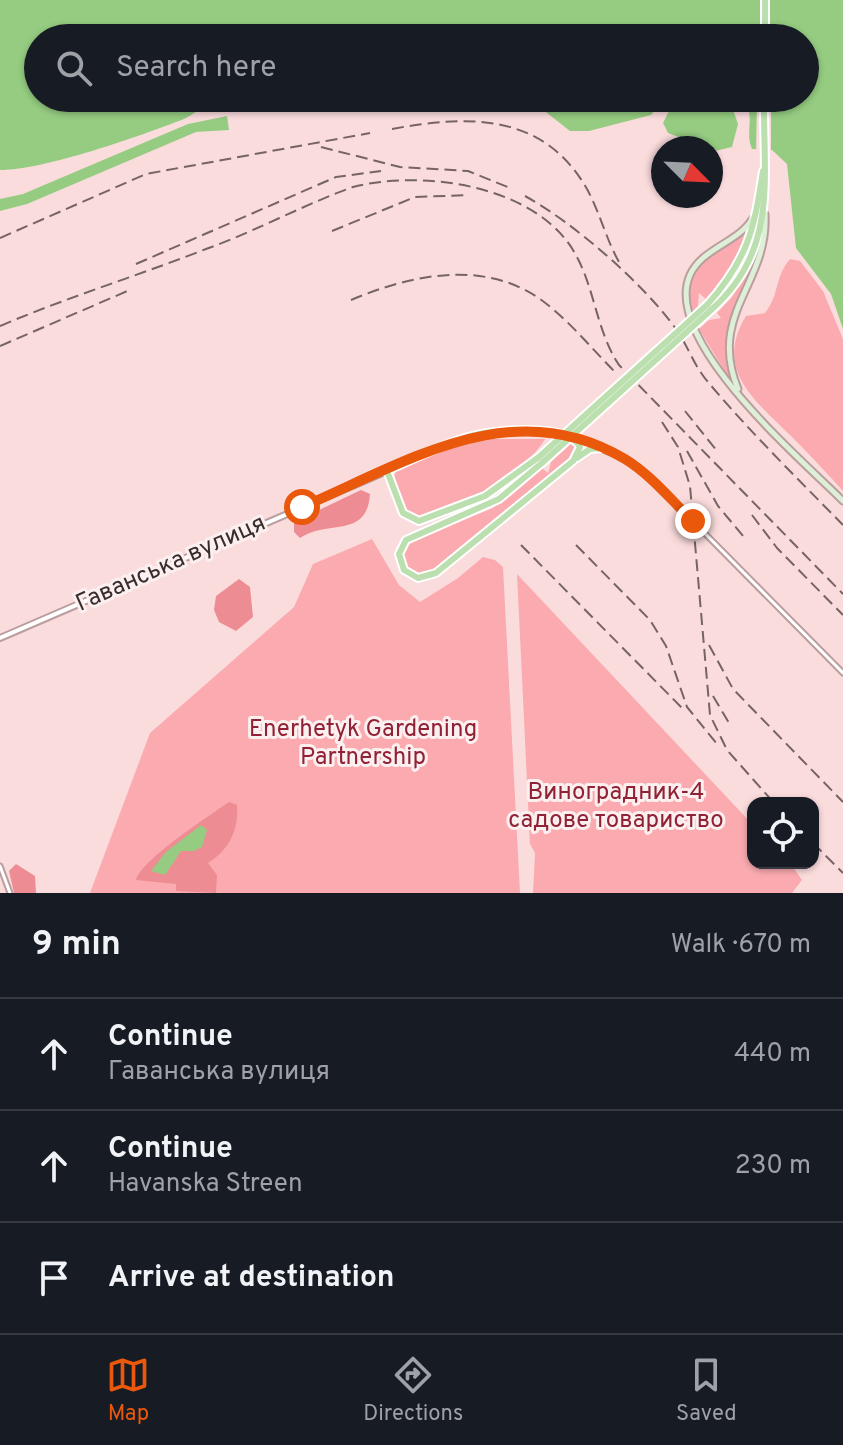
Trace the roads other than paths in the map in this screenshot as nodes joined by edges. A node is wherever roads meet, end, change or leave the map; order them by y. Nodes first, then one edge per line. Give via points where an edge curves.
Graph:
1 (765, 0) edge
2 (765, 24) edge
3 (764, 112) edge
4 (764, 164) junction
5 (759, 204) junction
6 (765, 214) junction
7 (709, 308) junction
8 (740, 394) junction
9 (569, 436) junction
10 (602, 448) junction
11 (541, 460) junction
12 (573, 461) junction
13 (387, 471) junction
14 (843, 501) edge
15 (0, 638) edge
16 (843, 673) edge
17 (0, 866) edge
18 (10, 893) edge

1 - 2 main road
3 - 4 main road
4 - 5 main road
4 - 6 main road
5 - 7 main road via 742,258
5 - 8 main road via 744,229 695,266 685,298 707,352
6 - 7 main road via 745,270
6 - 8 main road via 758,259 728,334 730,370
7 - 11 main road, bridge
8 - 14 main road
9 - 10 street
9 - 12 main road via 580,447
9 - 13 main road, Гаванська вулиця via 486,433
10 - 12 main road
10 - 16 street via 653,481
11 - 12 main road via 499,499 411,536 400,548 408,574 429,577
11 - 13 main road via 485,496 419,521 403,513
13 - 15 street, Гаванська вулиця
17 - 18 street

